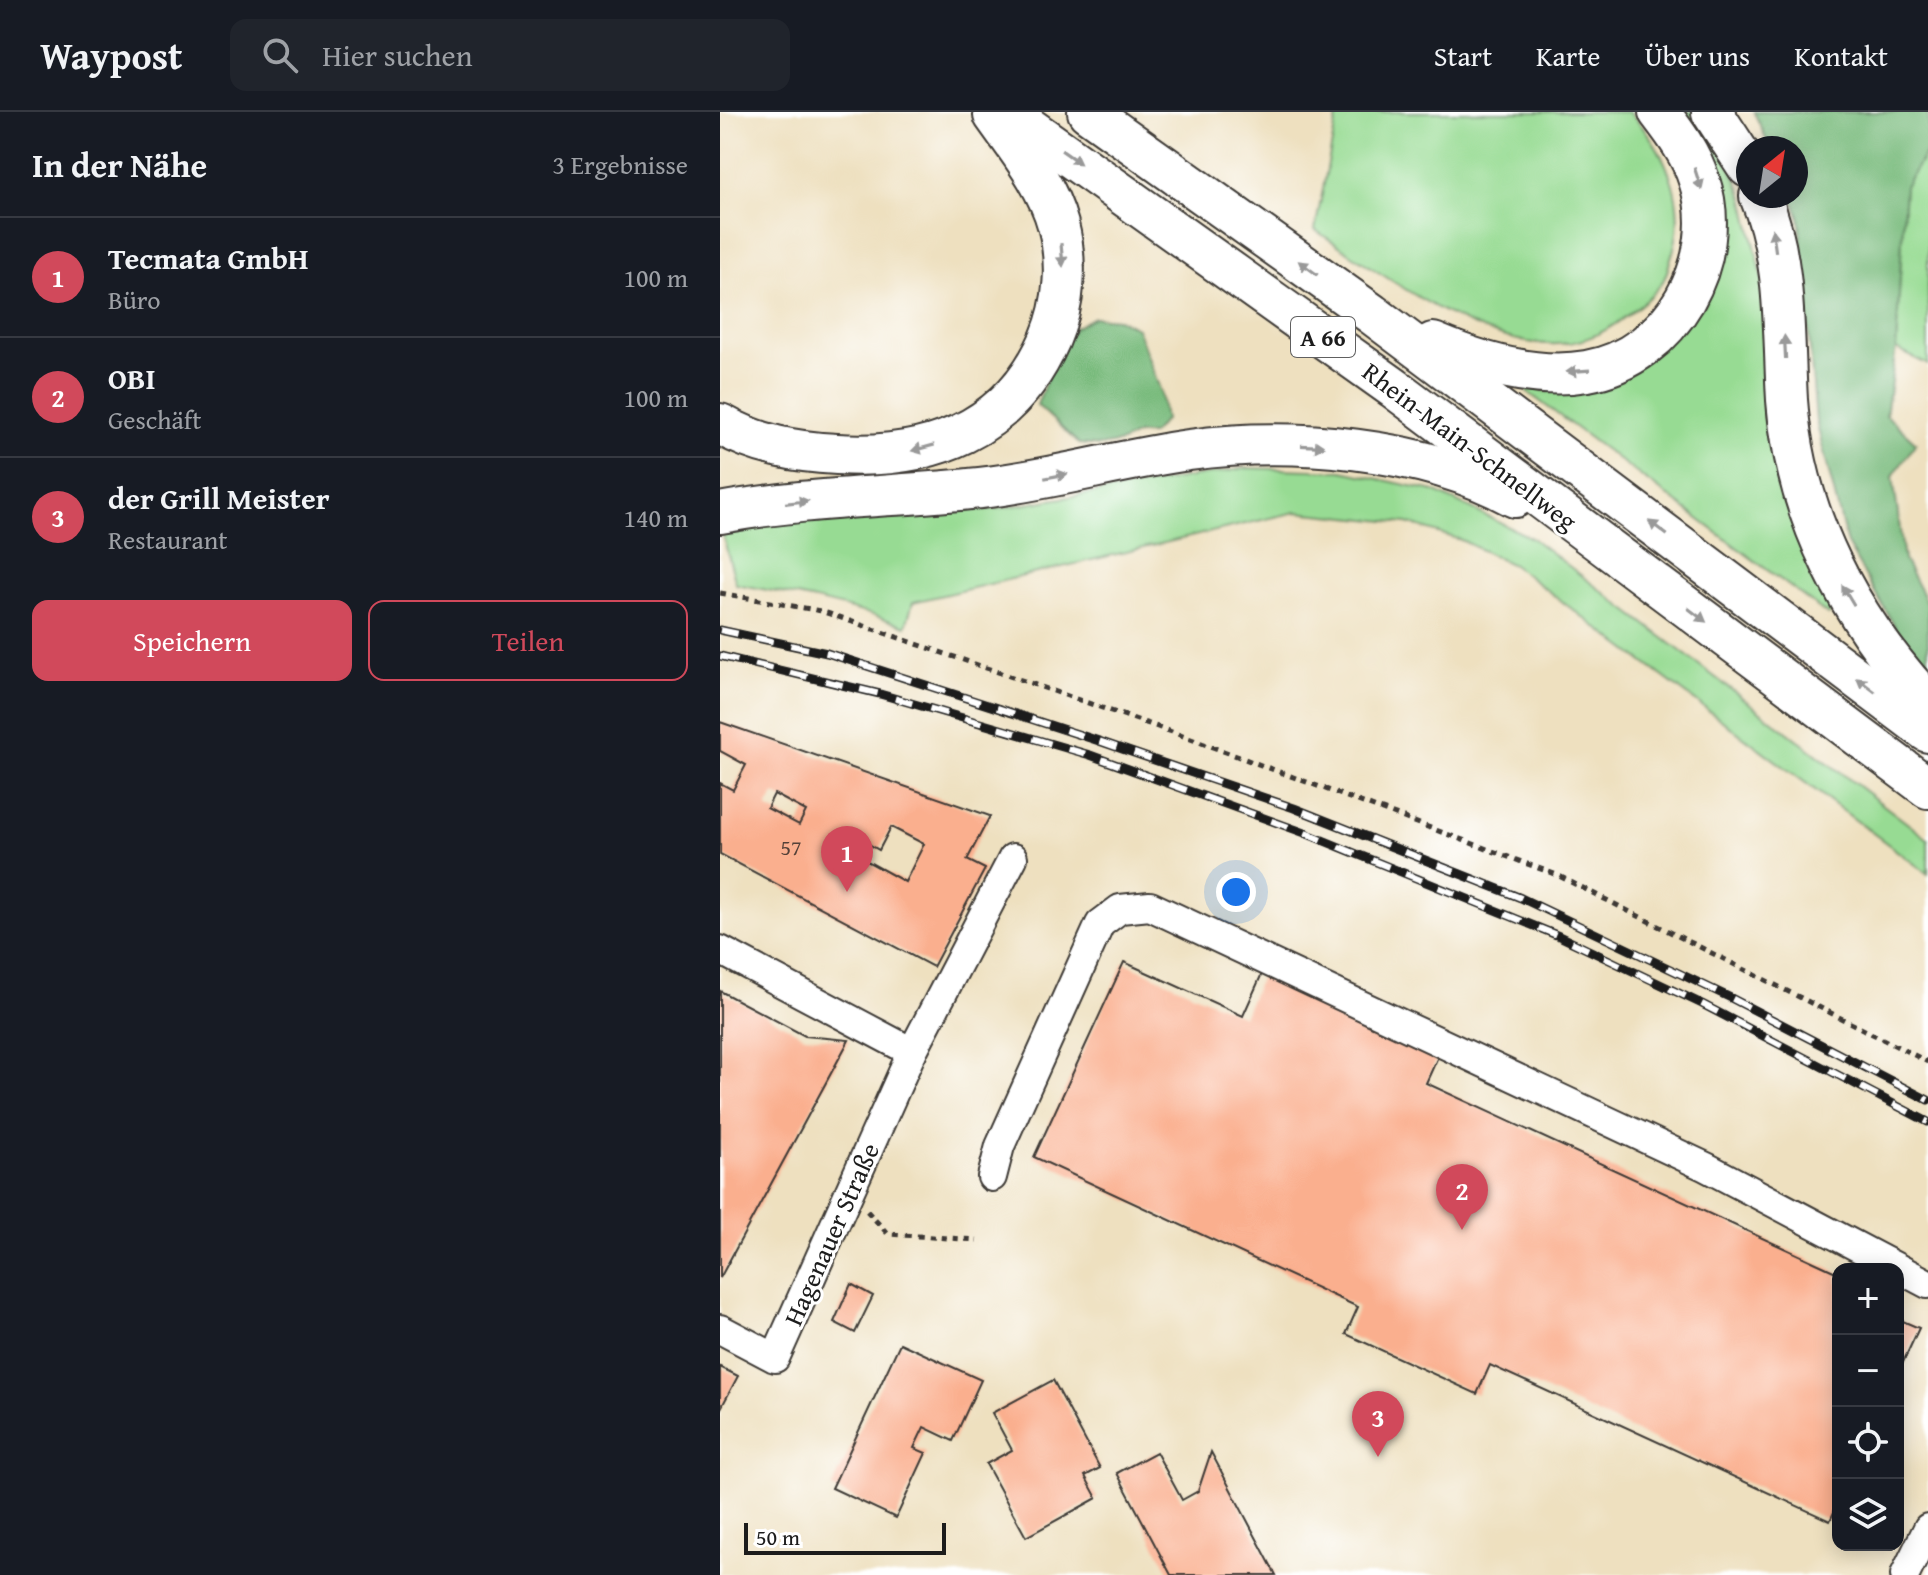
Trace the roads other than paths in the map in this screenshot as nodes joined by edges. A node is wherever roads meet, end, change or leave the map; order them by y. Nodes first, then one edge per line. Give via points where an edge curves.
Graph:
1 (992, 112) edge
2 (1007, 112) edge
3 (1088, 112) edge
4 (1659, 112) edge
5 (1712, 112) edge
6 (1736, 149) edge
7 (1765, 208) edge
8 (1372, 314) junction
9 (720, 424) edge
10 (720, 513) edge
11 (1635, 569) junction
12 (1928, 703) edge
13 (1928, 732) edge
14 (1928, 788) edge
15 (1013, 858) dead end
16 (720, 950) edge
17 (912, 1052) junction
18 (992, 1177) dead end
19 (1928, 1284) edge
20 (720, 1329) edge
21 (1928, 1528) edge
22 (1905, 1575) edge

1 -> 9 highway via 1049,202 1063,254 1053,332 1020,390 972,430 903,453 804,452 768,445
2 -> 11 highway, Rhein-Main-Schnellweg / A 66 via 1394,388
8 -> 3 highway, Rhein-Main-Schnellweg / A 66
4 -> 8 highway via 1688,153 1700,182 1705,235 1700,266 1680,309 1631,355 1587,371 1521,370 1470,358
5 - 6 highway
12 -> 7 highway via 1852,603 1811,520 1788,405 1781,287
13 -> 8 highway, Rhein-Main-Schnellweg / A 66
10 -> 11 highway via 981,488 1189,450 1313,446 1375,452 1451,471 1509,494
11 -> 14 highway, Rhein-Main-Schnellweg / A 66
15 - 17 lane, Hagenauer Straße
16 - 17 lane
17 - 20 lane, Hagenauer Straße via 775,1358
18 - 19 lane via 1000,1146 1100,924 1120,909 1150,906 1706,1167
21 - 22 lane

